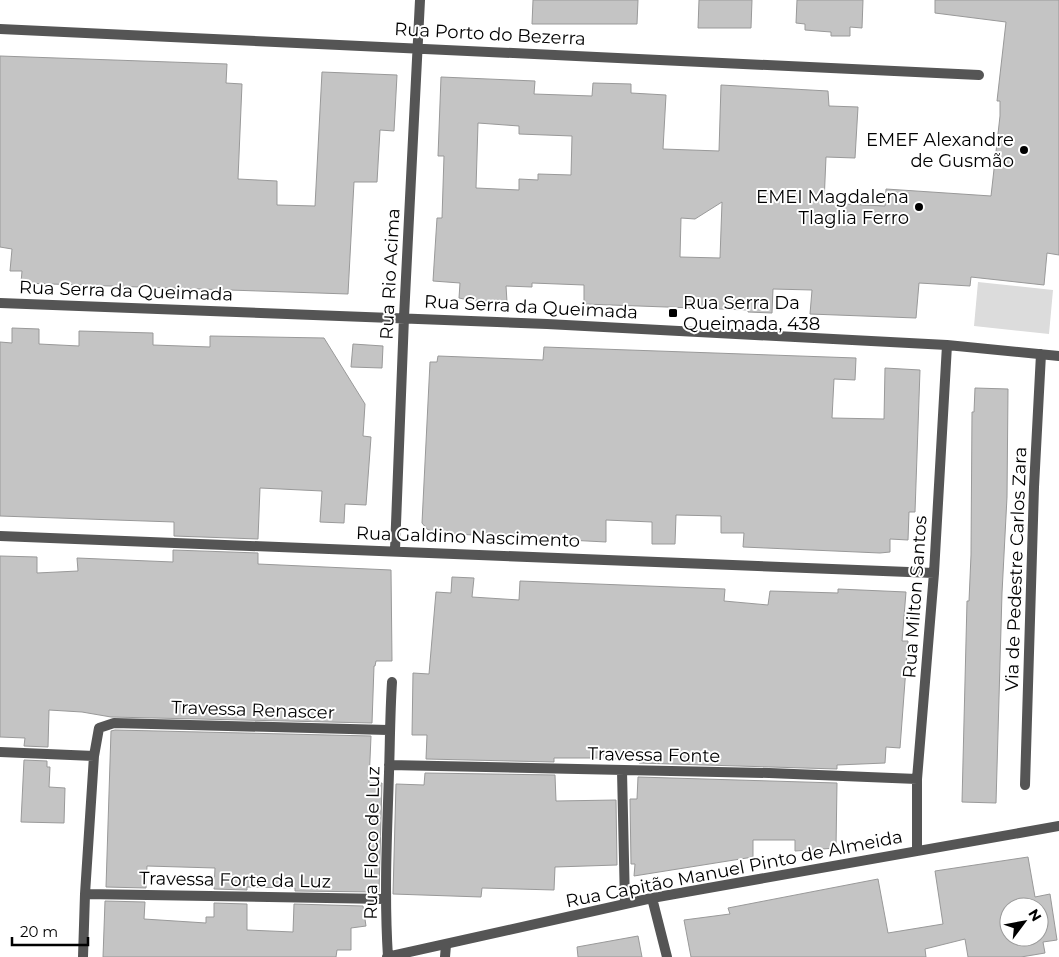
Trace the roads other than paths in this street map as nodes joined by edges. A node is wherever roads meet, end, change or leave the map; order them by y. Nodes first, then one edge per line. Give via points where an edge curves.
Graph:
1 (420, 0) edge
2 (0, 29) edge
3 (418, 46) junction
4 (979, 75) dead end
5 (0, 303) edge
6 (404, 317) junction
7 (947, 345) junction
8 (1041, 354) junction
9 (1059, 356) edge
10 (0, 536) edge
11 (395, 550) junction
12 (934, 573) junction
13 (392, 682) dead end
14 (388, 730) junction
15 (0, 752) edge
16 (94, 756) junction
17 (389, 765) junction
18 (622, 771) junction
19 (918, 780) junction
20 (1025, 785) dead end
21 (1059, 826) edge
22 (917, 852) junction
23 (85, 894) junction
24 (652, 898) junction
25 (384, 899) junction
26 (625, 904) junction
27 (446, 945) junction
28 (83, 957) edge
29 (388, 957) edge
30 (444, 957) edge
31 (667, 957) edge

1 - 3 street, Rua Rio Acima
2 - 3 street, Rua Porto do Bezerra
3 - 4 street, Rua Porto do Bezerra
3 - 6 street, Rua Rio Acima
5 - 6 street, Rua Serra da Queimada
6 - 7 street, Rua Serra da Queimada
6 - 11 street, Rua Rio Acima
7 - 8 street, Rua Serra da Queimada
7 - 12 street, Rua Milton Santos
8 - 9 street, Rua Serra da Queimada
8 - 20 street, Via de Pedestre Carlos Zara
10 - 11 street, Rua Galdino Nascimento
11 - 12 street, Rua Galdino Nascimento
12 - 19 street, Rua Milton Santos
13 - 14 street
14 - 16 street, Travessa Renascer via 114,723 99,728
14 - 17 street, Rua Floco de Luz
15 - 16 street
16 - 23 street
17 - 18 street, Travessa Fonte
17 - 25 street, Rua Floco de Luz
18 - 19 street, Travessa Fonte via 770,772
18 - 26 street
19 - 22 street, Rua Milton Santos
21 - 22 street, Rua Capitão Manuel Pinto de Almeida
22 - 24 street, Rua Capitão Manuel Pinto de Almeida
23 - 25 street, Travessa Forte da Luz
23 - 28 street
24 - 26 street, Rua Capitão Manuel Pinto de Almeida
24 - 31 street
25 - 29 street, Rua Floco de Luz
26 - 27 street, Rua Capitão Manuel Pinto de Almeida
27 - 29 street, Rua Capitão Manuel Pinto de Almeida
27 - 30 street

